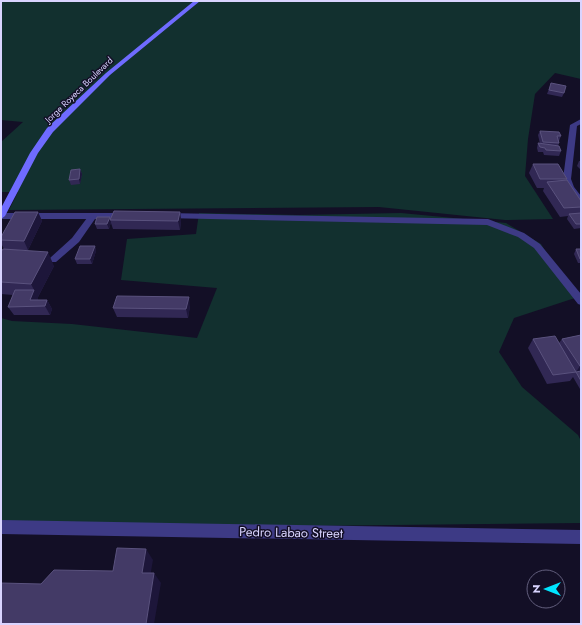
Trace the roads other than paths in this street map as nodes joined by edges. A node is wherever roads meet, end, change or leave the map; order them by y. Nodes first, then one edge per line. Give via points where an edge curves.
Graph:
1 (197, 1) edge
2 (581, 121) edge
3 (581, 202) edge
4 (3, 206) edge
5 (1, 216) edge
6 (93, 216) junction
7 (132, 216) edge
8 (155, 216) edge
9 (54, 260) dead end
10 (581, 301) edge
11 (1, 527) edge
12 (581, 537) edge

1 - 4 street, Jorge Royeca Boulevard via 108,74 62,116 34,153
2 - 3 street via 574,125 566,175 567,184
4 - 5 street, Jorge Royeca Boulevard
5 - 6 street
6 - 7 street
6 - 9 street via 83,233
8 - 10 street via 488,222 521,235 537,246
11 - 12 street, Pedro Labao Street

